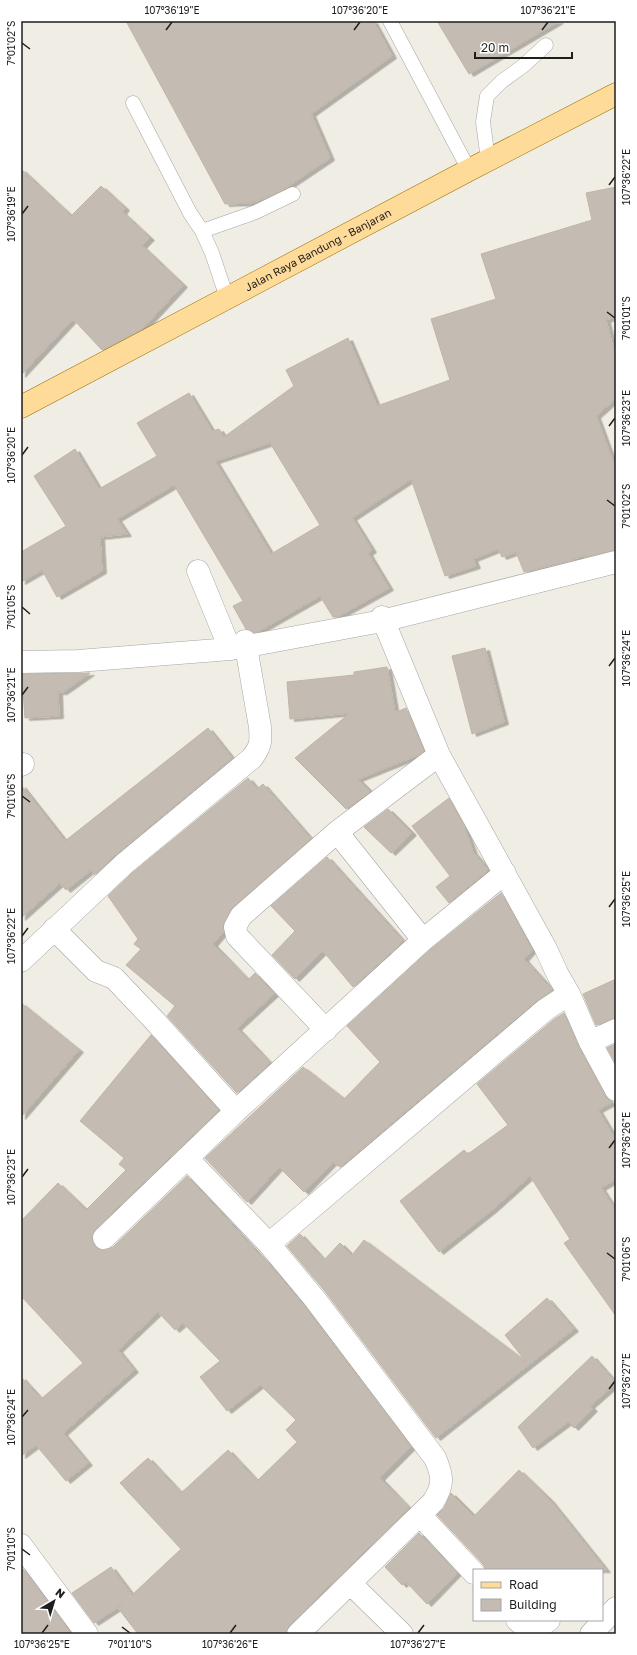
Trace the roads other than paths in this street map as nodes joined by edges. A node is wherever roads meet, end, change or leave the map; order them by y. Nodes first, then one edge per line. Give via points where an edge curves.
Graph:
1 (390, 21) edge
2 (546, 45) dead end
3 (616, 94) edge
4 (133, 103) dead end
5 (479, 165) junction
6 (293, 194) dead end
7 (202, 231) junction
8 (227, 298) junction
9 (21, 408) edge
10 (616, 562) edge
11 (198, 572) dead end
12 (382, 621) junction
13 (239, 647) junction
14 (21, 662) edge
15 (439, 755) junction
16 (337, 832) junction
17 (505, 873) junction
18 (54, 929) junction
19 (423, 940) junction
20 (22, 959) edge
21 (569, 994) junction
22 (326, 1030) junction
23 (616, 1030) edge
24 (590, 1042) junction
25 (616, 1090) edge
26 (236, 1111) junction
27 (187, 1158) junction
28 (104, 1238) dead end
29 (269, 1244) junction
30 (420, 1515) junction
31 (21, 1545) edge
32 (473, 1573) edge
33 (351, 1584) junction
34 (616, 1608) edge
35 (603, 1620) edge
36 (518, 1621) edge
37 (548, 1621) edge
38 (602, 1621) edge
39 (593, 1629) edge
40 (88, 1634) edge
41 (298, 1634) edge
42 (402, 1634) edge

1 - 5 lane via 452,135
2 - 5 lane via 487,96
3 - 5 main road, Jalan Raya Bandung - Banjaran
4 - 7 lane via 190,213
5 - 8 main road, Jalan Raya Bandung - Banjaran
6 - 7 lane via 256,212
7 - 8 lane
8 - 9 main road, Jalan Raya Bandung - Banjaran
10 - 12 street
11 - 13 street
12 - 13 street
12 - 15 street via 382,617
13 - 14 street via 78,661
13 - 18 street via 245,641 260,727 259,748 252,758 124,864
15 - 16 street
15 - 17 street
16 - 19 street
16 - 22 street via 241,916 235,927 237,936
17 - 19 street
17 - 21 street
18 - 20 street
18 - 26 street via 96,971 114,978
19 - 22 street
21 - 24 street
21 - 29 street via 545,1010
22 - 26 street
23 - 24 street
24 - 25 street
26 - 27 street
27 - 28 street
27 - 29 street
29 - 30 street via 314,1298 435,1458 441,1472 441,1485 433,1502
30 - 32 street
30 - 33 street
31 - 40 street
33 - 41 street
33 - 42 street
34 - 35 street
36 - 37 street via 533,1630
38 - 39 street

